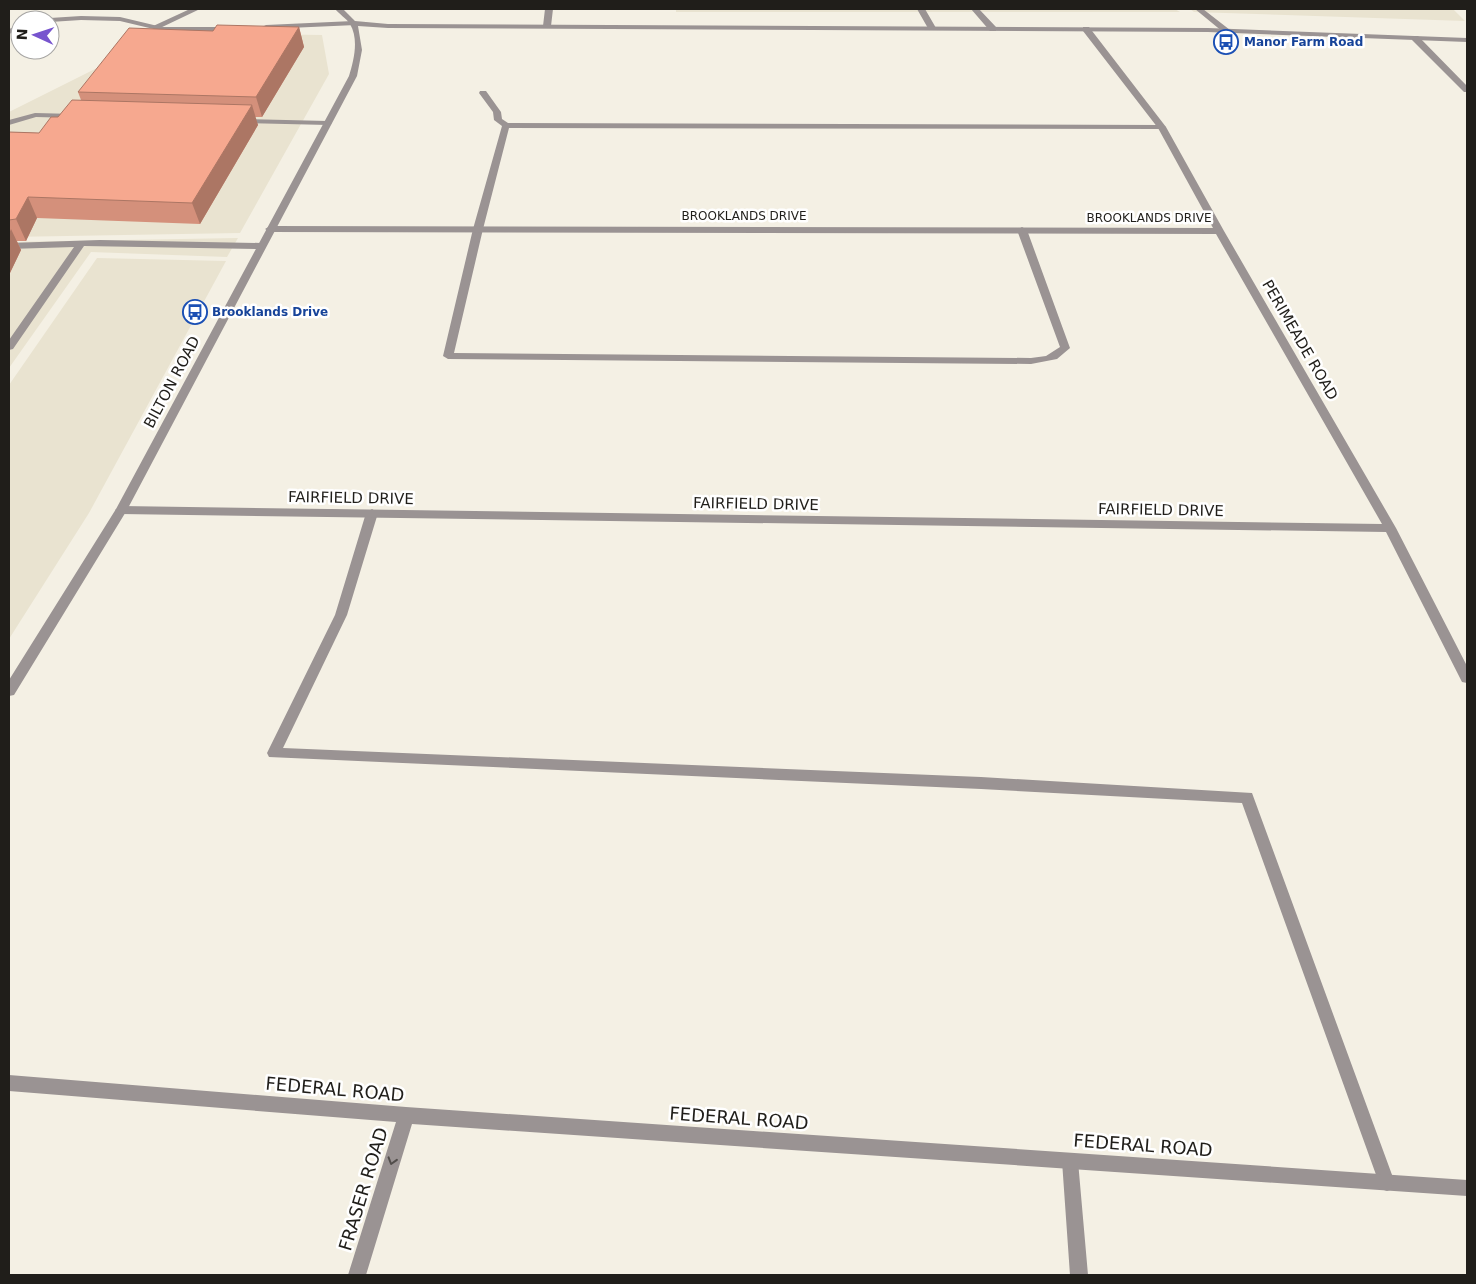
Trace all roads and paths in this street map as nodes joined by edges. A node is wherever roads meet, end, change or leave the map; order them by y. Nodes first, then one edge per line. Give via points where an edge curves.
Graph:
1 (196, 9) edge
2 (339, 9) edge
3 (549, 9) edge
4 (922, 9) edge
5 (975, 9) edge
6 (1199, 9) edge
7 (60, 19) edge
8 (353, 23) junction
9 (547, 26) junction
10 (155, 27) junction
11 (243, 28) edge
12 (253, 28) edge
13 (932, 28) junction
14 (993, 28) junction
15 (1086, 29) junction
16 (1226, 30) junction
17 (1415, 38) junction
18 (1467, 40) edge
19 (1467, 90) edge
20 (483, 93) dead end
21 (84, 116) edge
22 (230, 120) edge
23 (9, 123) edge
24 (328, 123) junction
25 (506, 125) junction
26 (1162, 127) junction
27 (270, 229) junction
28 (478, 229) junction
29 (1022, 230) junction
30 (1219, 231) junction
31 (81, 244) junction
32 (9, 246) edge
33 (261, 246) junction
34 (9, 347) edge
35 (121, 510) junction
36 (372, 513) junction
37 (1390, 528) junction
38 (1467, 678) edge
39 (9, 691) edge
40 (9, 1083) edge
41 (406, 1115) junction
42 (1070, 1161) junction
43 (1387, 1182) junction
44 (1467, 1188) edge
45 (357, 1275) edge
46 (1079, 1275) edge

1 - 10 street
2 - 8 street
3 - 9 street
4 - 13 street
5 - 14 street
6 - 16 street
7 - 10 street via 120,20
8 - 9 street
8 - 12 street
8 - 24 street, BILTON ROAD via 359,41 359,57 353,76
9 - 13 street
10 - 11 street
13 - 14 street
14 - 15 street
15 - 16 street
15 - 26 street, PERIMEADE ROAD
16 - 17 street
17 - 18 street
17 - 19 street
20 - 25 street via 497,112 498,120
21 - 23 street via 35,115
22 - 24 street
24 - 27 street, BILTON ROAD
25 - 26 street
25 - 28 street
26 - 30 street, PERIMEADE ROAD
27 - 28 street, BROOKLANDS DRIVE
27 - 33 street, BILTON ROAD
28 - 29 street, BROOKLANDS DRIVE
28 - 29 street via 448,356 1051,359 1065,348
29 - 30 street, BROOKLANDS DRIVE
30 - 37 street, PERIMEADE ROAD
31 - 32 street
31 - 33 street
31 - 34 street
33 - 35 street, BILTON ROAD
35 - 36 street, FAIRFIELD DRIVE
35 - 39 street, BILTON ROAD
36 - 37 street, FAIRFIELD DRIVE
36 - 43 street via 341,615 274,753 1247,797
37 - 38 street, PERIMEADE ROAD
40 - 41 street, FEDERAL ROAD
41 - 42 street, FEDERAL ROAD
41 -> 45 street, FRASER ROAD
42 - 43 street, FEDERAL ROAD
42 - 46 street
43 - 44 street, FEDERAL ROAD

